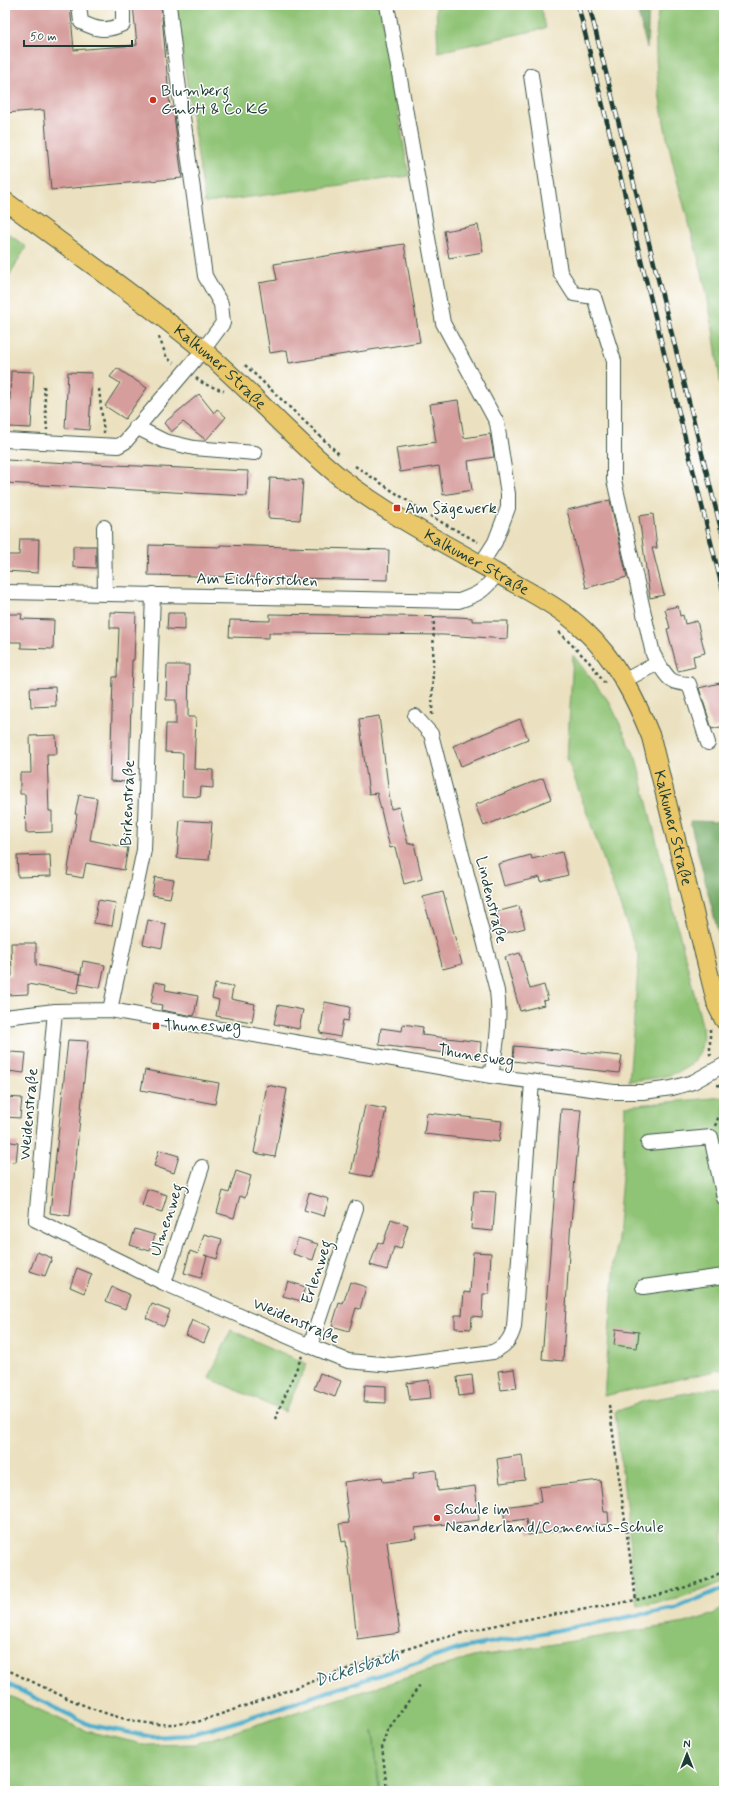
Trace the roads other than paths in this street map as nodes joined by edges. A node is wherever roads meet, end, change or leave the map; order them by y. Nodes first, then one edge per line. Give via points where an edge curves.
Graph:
1 (79, 5) edge
2 (123, 5) edge
3 (170, 5) edge
4 (387, 5) edge
5 (531, 75) dead end
6 (5, 201) edge
7 (203, 350) junction
8 (136, 427) junction
9 (5, 440) edge
10 (255, 453) dead end
11 (104, 527) dead end
12 (481, 564) junction
13 (497, 574) junction
14 (5, 592) edge
15 (105, 594) junction
16 (153, 594) junction
17 (658, 663) junction
18 (625, 680) junction
19 (415, 716) dead end
20 (708, 743) dead end
21 (55, 1010) junction
22 (110, 1010) junction
23 (5, 1017) edge
24 (724, 1020) edge
25 (724, 1065) edge
26 (491, 1076) junction
27 (532, 1082) junction
28 (648, 1143) dead end
29 (202, 1167) dead end
30 (724, 1198) edge
31 (356, 1208) dead end
32 (724, 1276) edge
33 (164, 1283) junction
34 (643, 1287) dead end
35 (308, 1346) junction

1 - 2 street via 81,22 93,28 112,29 123,24
3 - 7 street via 204,276 221,304 223,323
4 - 12 street via 443,323 497,423 508,508 503,524
5 - 17 street via 560,272 574,294 594,297 614,361 614,480 653,654
6 - 7 main road, Kalkumer Straße
7 - 8 street
7 - 12 main road, Kalkumer Straße via 341,477 389,512
8 - 9 street via 125,442 118,446
8 - 10 street via 164,440 194,448
11 - 15 street
12 - 13 main road, Kalkumer Straße
13 - 16 street, Am Eichförstchen via 486,589 459,601
13 - 18 main road, Kalkumer Straße via 548,602 583,629
14 - 15 street, Am Eichförstchen
15 - 16 street, Am Eichförstchen
16 - 22 street, Birkenstraße via 144,850
17 - 18 street
17 - 20 street via 675,684 689,684
18 - 24 main road, Kalkumer Straße via 639,707 650,738 717,1006
19 - 26 street, Lindenstraße via 431,734 497,991 499,1027
21 - 22 street, Thunesweg
21 - 23 street, Thunesweg
21 - 33 street, Weidenstraße via 36,1220
22 - 26 street, Thunesweg
25 - 27 street, Thunesweg via 693,1082 643,1092 614,1092
26 - 27 street, Thunesweg
27 - 35 street, Weidenstraße via 514,1327 505,1346 493,1352 392,1365 348,1361
28 - 30 street via 711,1137
29 - 33 street, Ulmenweg
31 - 35 street, Erlenweg
32 - 34 street
33 - 35 street, Weidenstraße

